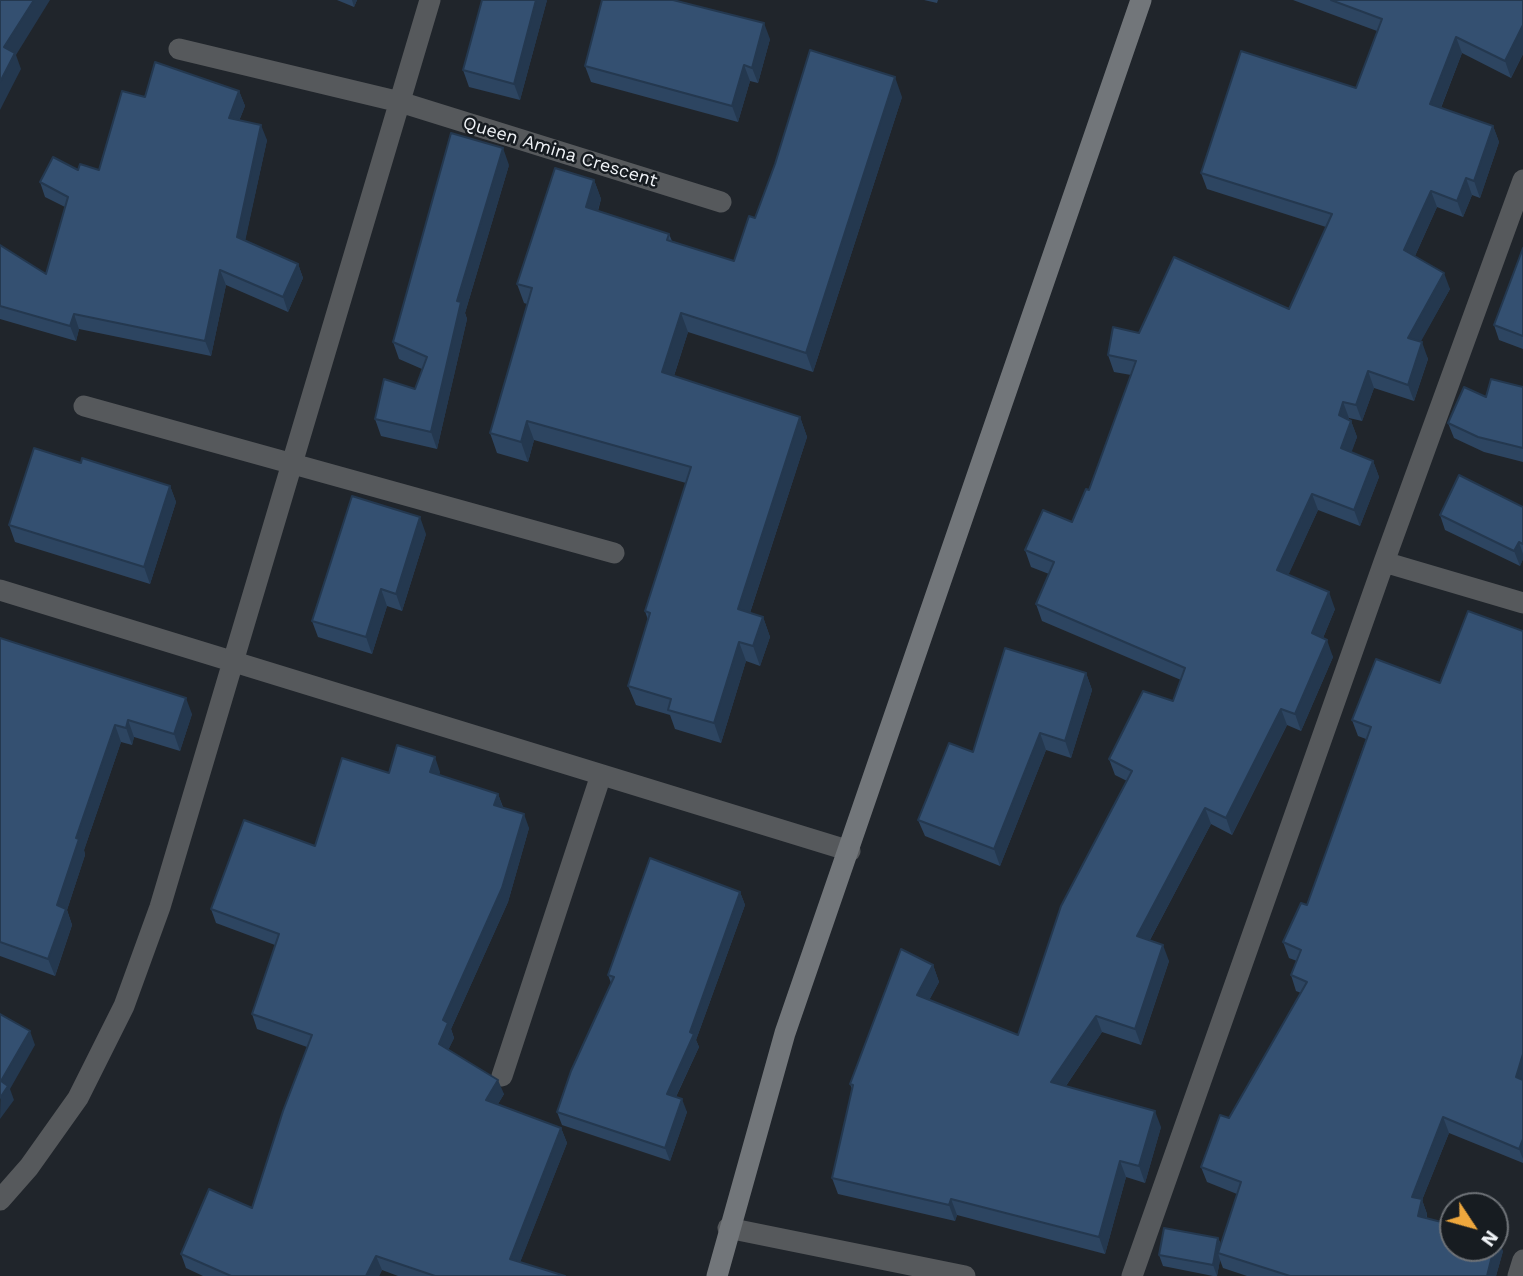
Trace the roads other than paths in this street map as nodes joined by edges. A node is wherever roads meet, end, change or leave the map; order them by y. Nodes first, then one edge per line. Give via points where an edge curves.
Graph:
1 (430, 0) edge
2 (1141, 0) edge
3 (179, 49) dead end
4 (400, 102) junction
5 (1523, 180) edge
6 (721, 202) dead end
7 (84, 406) dead end
8 (292, 464) junction
9 (614, 553) dead end
10 (1384, 562) junction
11 (0, 590) edge
12 (1523, 603) edge
13 (233, 663) junction
14 (601, 775) junction
15 (850, 851) junction
16 (502, 1076) dead end
17 (0, 1200) edge
18 (729, 1228) junction
19 (1523, 1260) edge
20 (717, 1276) edge
21 (965, 1276) edge
22 (1132, 1276) edge
23 (1518, 1276) edge

1 - 4 street
2 - 15 main road
3 - 4 street, Queen Amina Crescent
4 - 6 street, Queen Amina Crescent
4 - 8 street
5 - 10 street
7 - 8 street
8 - 9 street
8 - 13 street
10 - 12 street
10 - 22 street
11 - 13 street
13 - 14 street
13 - 17 street via 160,907 124,1006 78,1098
14 - 15 street
14 - 16 street
15 - 18 main road via 782,1041
18 - 20 main road
18 - 21 street
19 - 23 street

